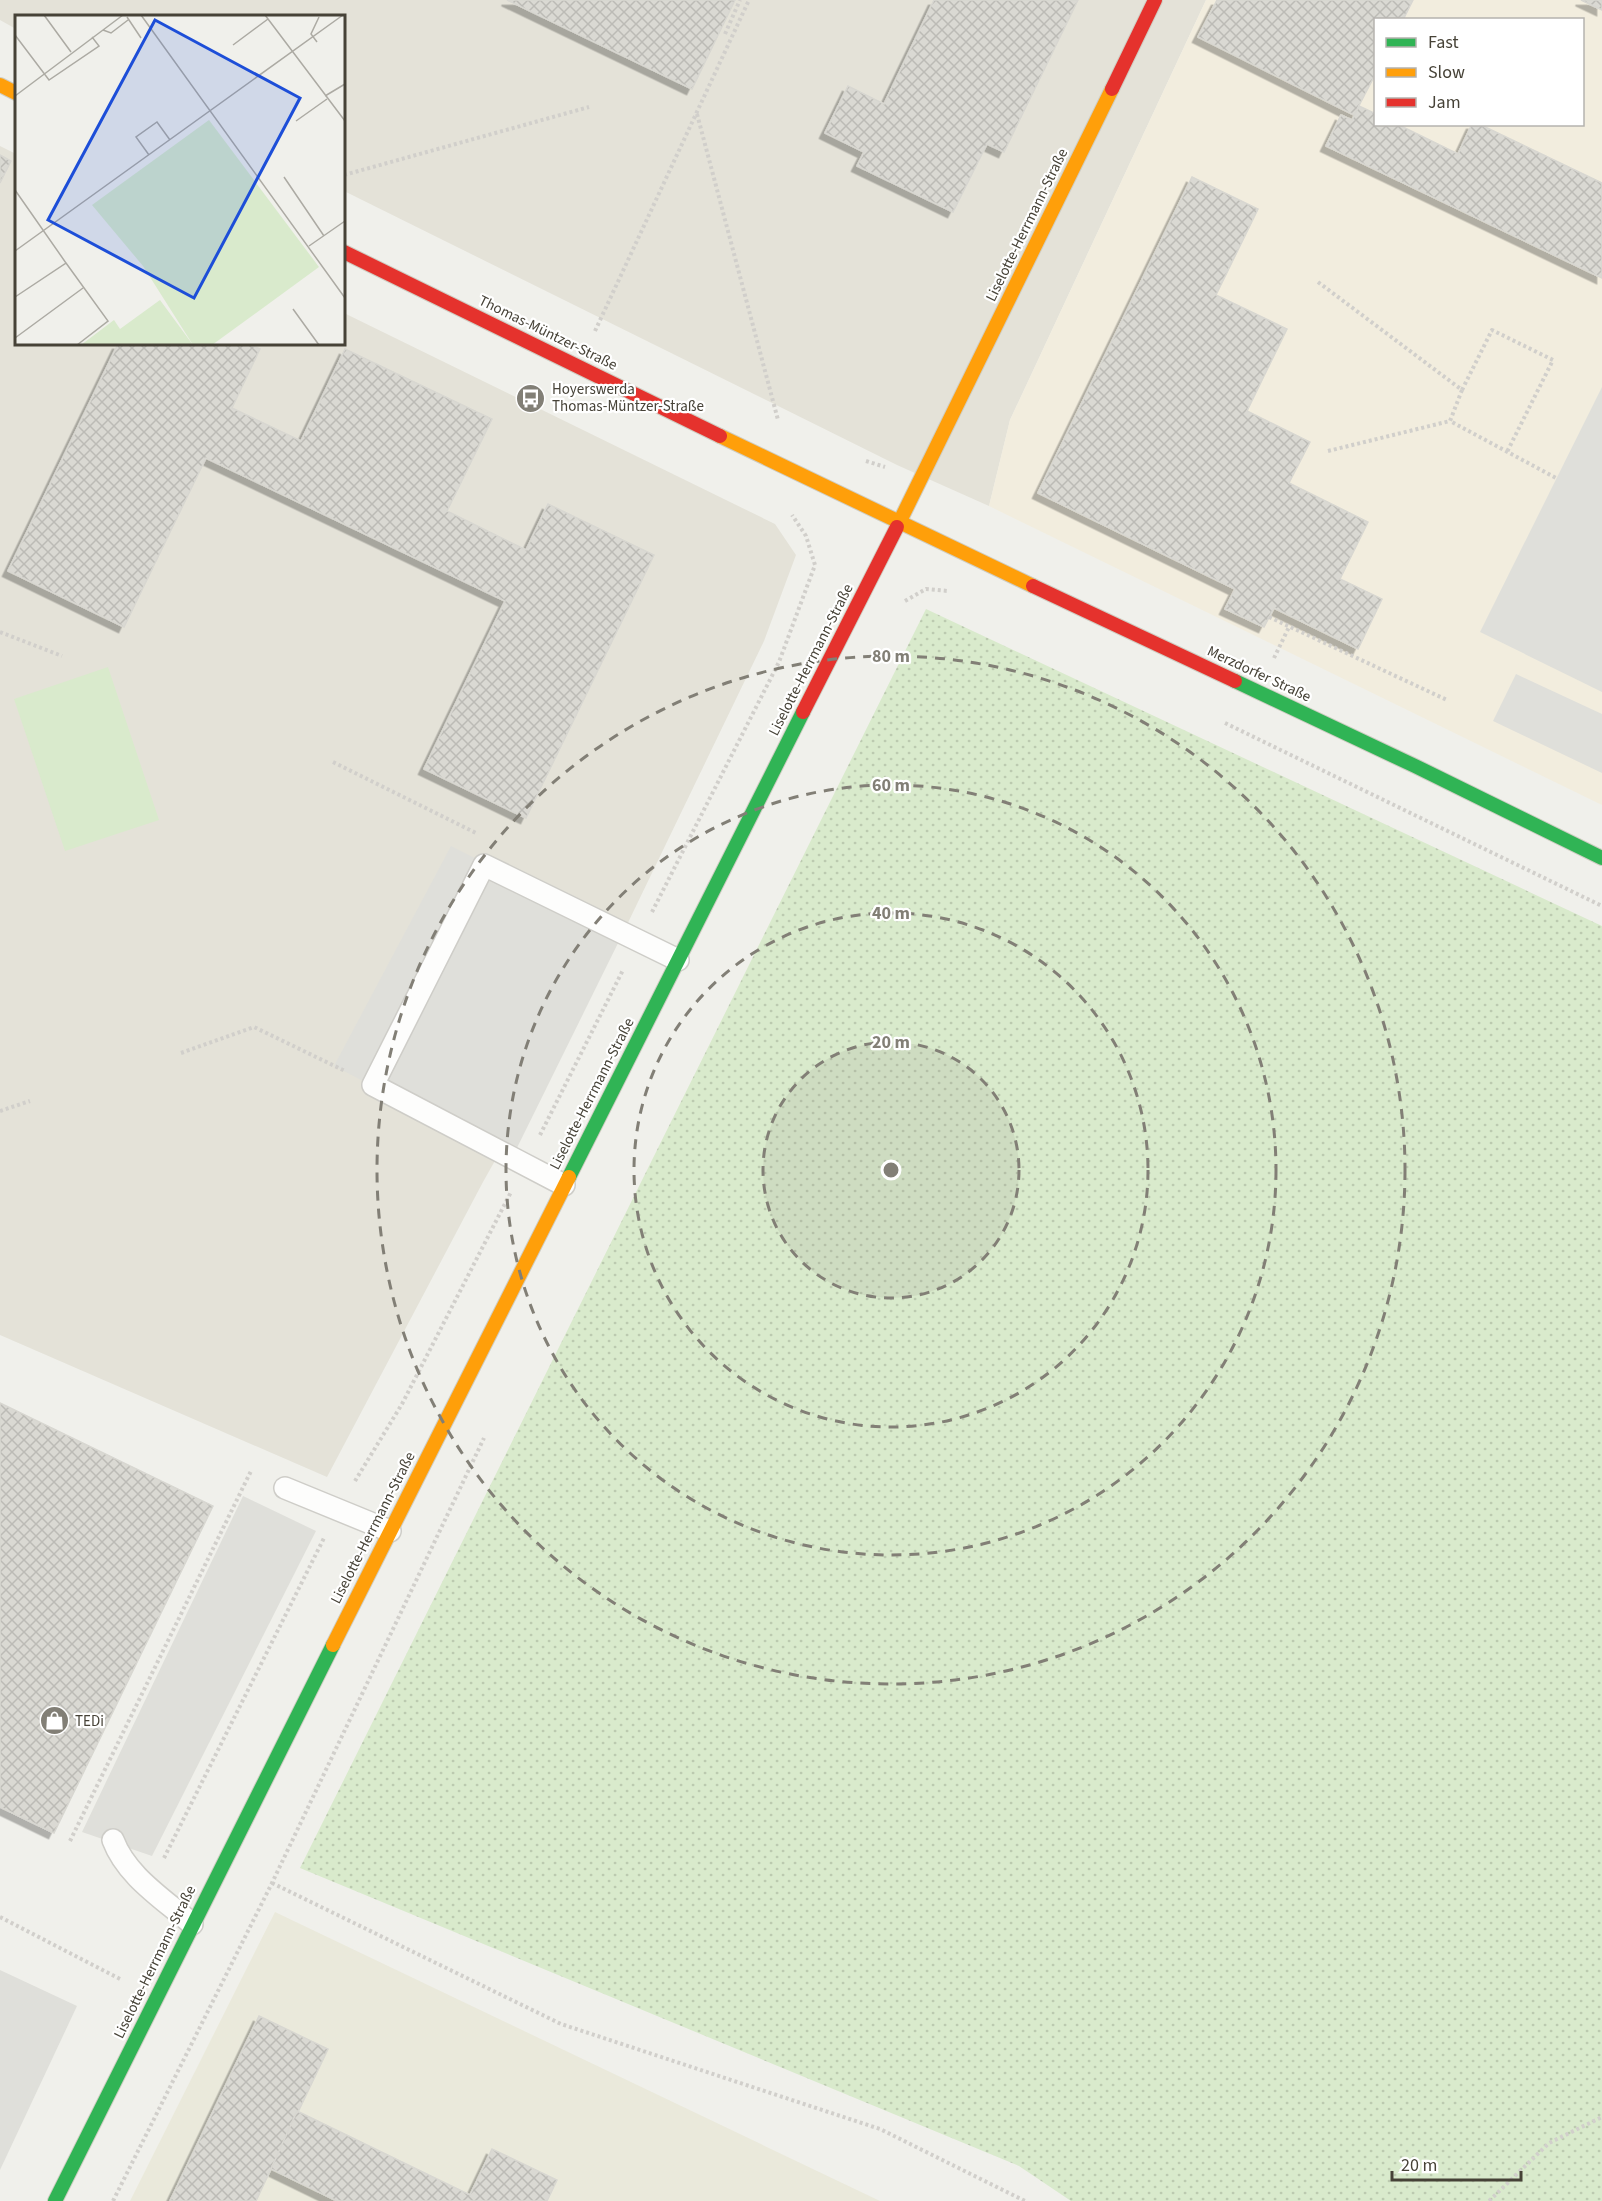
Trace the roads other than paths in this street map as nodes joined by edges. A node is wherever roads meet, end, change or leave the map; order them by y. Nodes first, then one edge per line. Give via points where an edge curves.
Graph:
1 (1155, 0) edge
2 (0, 86) edge
3 (15, 93) edge
4 (345, 252) edge
5 (899, 523) junction
6 (1602, 858) edge
7 (678, 960) junction
8 (564, 1185) junction
9 (285, 1488) dead end
10 (390, 1531) junction
11 (113, 1840) dead end
12 (192, 1924) junction
13 (55, 2201) edge

1 - 5 street, Liselotte-Herrmann-Straße
2 - 3 street
4 - 5 street, Thomas-Müntzer-Straße
5 - 6 street, Merzdorfer Straße
5 - 7 street, Liselotte-Herrmann-Straße
7 - 8 street, Liselotte-Herrmann-Straße
7 - 8 lane via 484,865 373,1085
8 - 10 street, Liselotte-Herrmann-Straße
9 - 10 lane
10 - 12 street, Liselotte-Herrmann-Straße
11 - 12 lane via 130,1871
12 - 13 street, Liselotte-Herrmann-Straße

